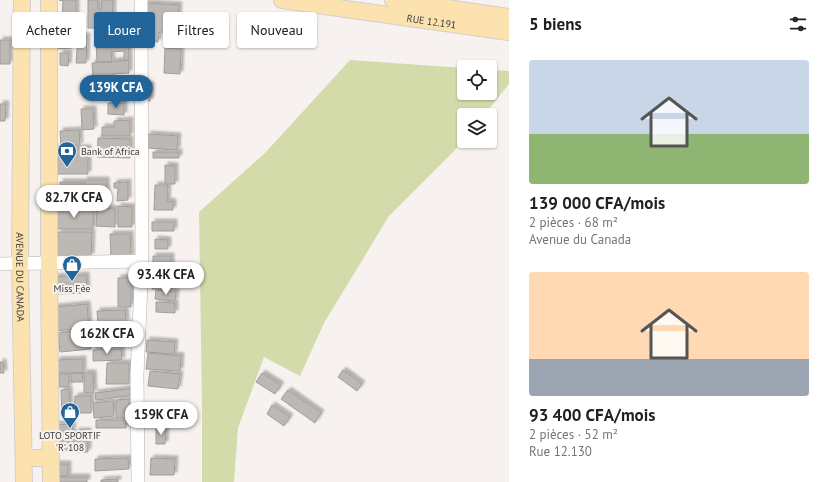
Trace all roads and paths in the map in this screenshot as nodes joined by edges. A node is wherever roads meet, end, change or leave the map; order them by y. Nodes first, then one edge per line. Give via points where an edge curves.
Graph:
1 (22, 0) edge
2 (49, 0) edge
3 (141, 0) edge
4 (282, 0) edge
5 (394, 0) edge
6 (509, 17) edge
7 (509, 32) edge
8 (142, 261) junction
9 (49, 262) junction
10 (20, 263) junction
11 (0, 264) edge
12 (24, 458) junction
13 (51, 458) junction
14 (24, 482) edge
15 (51, 482) edge
16 (138, 482) edge

1 - 10 main road, AVENUE DU CANADA
2 - 9 main road
3 - 8 street
4 - 7 main road, RUE 12.191
5 - 6 main road, RUE 12.191
8 - 9 street
8 - 16 street via 137,375
9 - 10 street
9 - 13 main road
10 - 11 street
10 - 12 main road, AVENUE DU CANADA
12 - 13 main road
12 - 14 main road, AVENUE DU CANADA
13 - 15 main road

